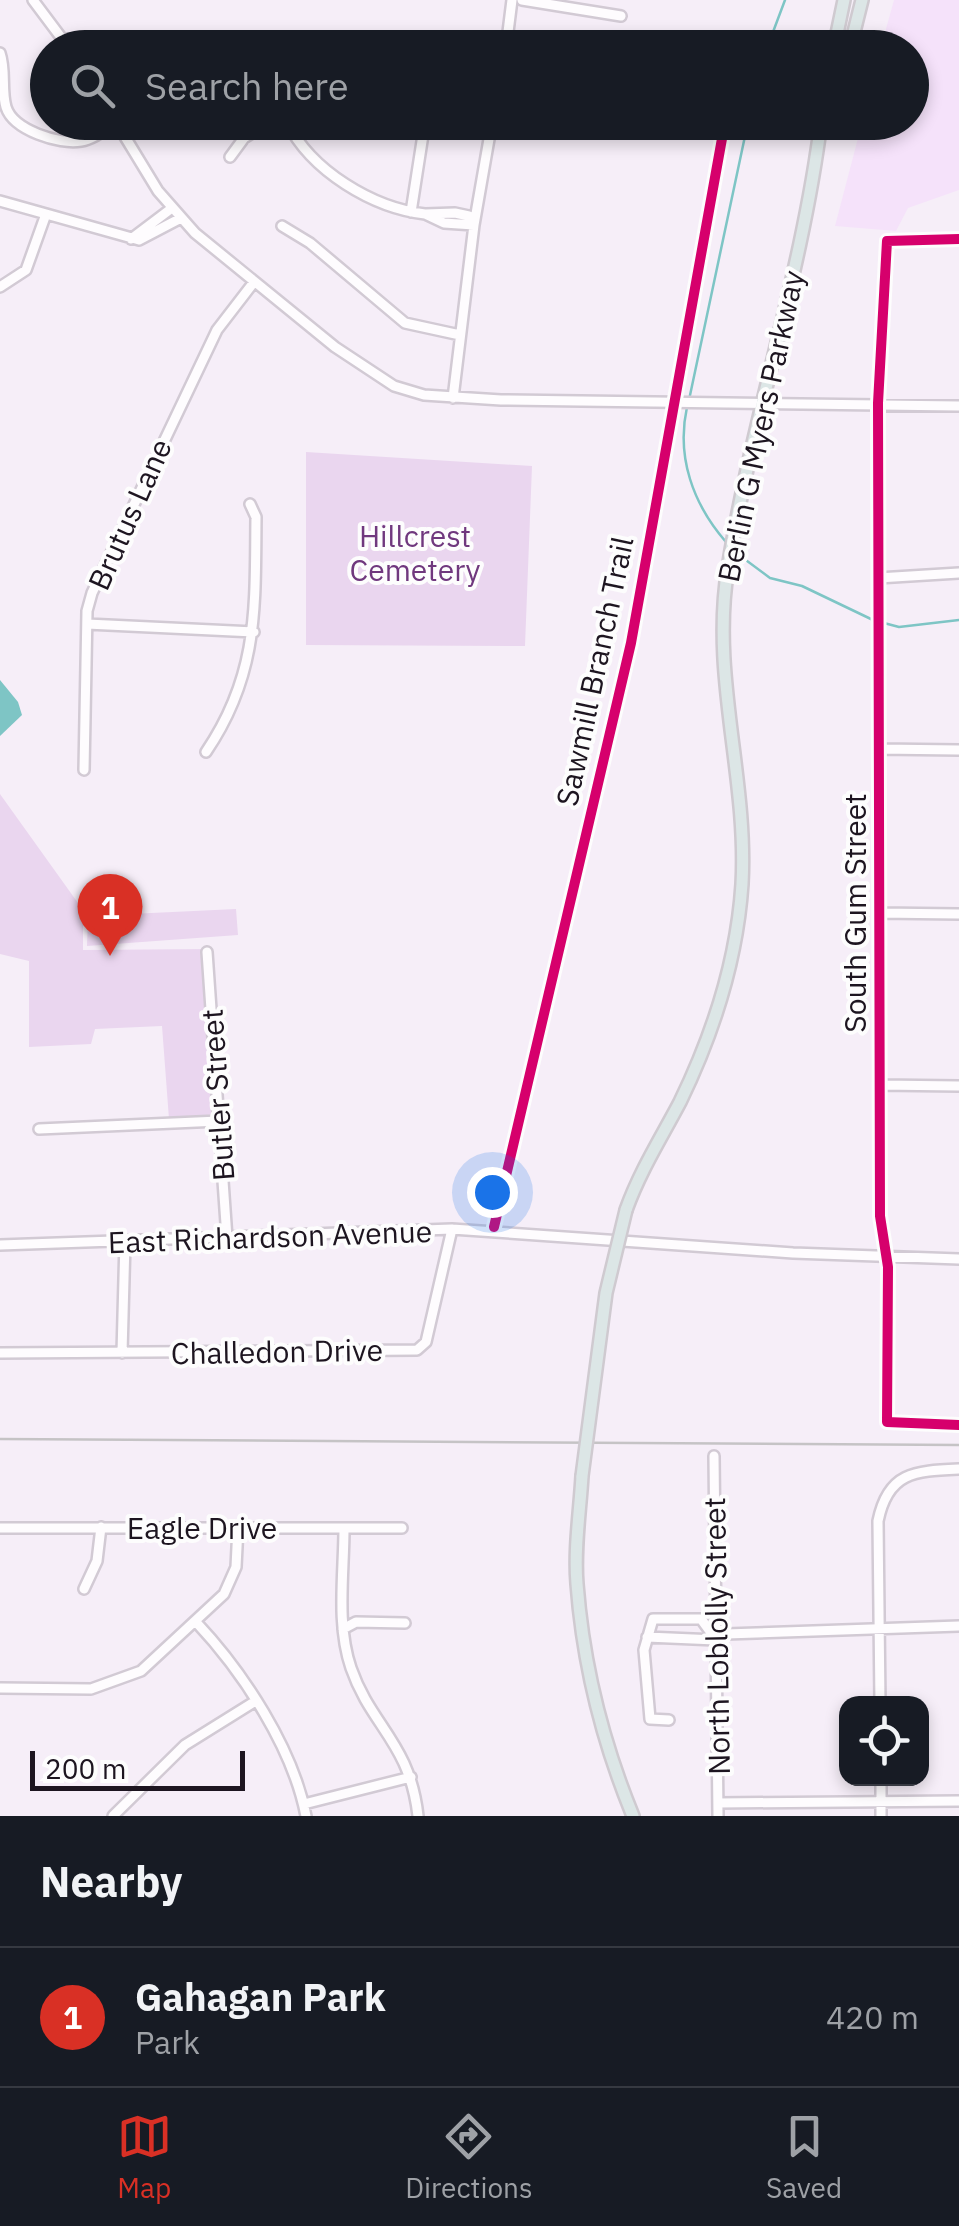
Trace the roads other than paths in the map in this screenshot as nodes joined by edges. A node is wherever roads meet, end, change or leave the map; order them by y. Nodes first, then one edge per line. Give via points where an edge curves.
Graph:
1 (34, 0) edge
2 (512, 0) edge
3 (522, 0) edge
4 (844, 0) edge
5 (862, 0) edge
6 (621, 16) dead end
7 (56, 30) edge
8 (508, 30) edge
9 (838, 30) edge
10 (854, 30) edge
11 (0, 52) edge
12 (30, 129) edge
13 (127, 140) edge
14 (243, 140) edge
15 (298, 140) edge
16 (422, 140) edge
17 (489, 140) edge
18 (818, 140) edge
19 (230, 157) dead end
20 (0, 201) edge
21 (172, 208) junction
22 (411, 212) junction
23 (46, 214) junction
24 (180, 218) junction
25 (474, 225) junction
26 (282, 226) dead end
27 (132, 239) junction
28 (959, 239) edge
29 (256, 284) junction
30 (0, 286) edge
31 (460, 335) junction
32 (453, 398) junction
33 (762, 402) junction
34 (878, 403) junction
35 (959, 406) edge
36 (250, 504) dead end
37 (959, 573) edge
38 (878, 578) junction
39 (87, 624) junction
40 (254, 632) junction
41 (879, 749) junction
42 (959, 750) edge
43 (206, 752) dead end
44 (84, 770) dead end
45 (879, 913) junction
46 (959, 914) edge
47 (207, 952) dead end
48 (879, 1085) junction
49 (959, 1086) edge
50 (219, 1121) junction
51 (39, 1129) dead end
52 (452, 1229) junction
53 (227, 1238) junction
54 (125, 1241) junction
55 (0, 1245) edge
56 (885, 1258) junction
57 (959, 1259) edge
58 (0, 1352) edge
59 (122, 1353) junction
60 (959, 1424) edge
61 (714, 1456) dead end
62 (959, 1470) edge
63 (1, 1527) edge
64 (101, 1527) junction
65 (238, 1528) junction
66 (344, 1528) junction
67 (402, 1528) dead end
68 (84, 1589) dead end
69 (196, 1622) junction
70 (406, 1623) dead end
71 (959, 1626) edge
72 (343, 1629) junction
73 (879, 1629) junction
74 (647, 1638) junction
75 (716, 1640) junction
76 (0, 1688) edge
77 (880, 1696) edge
78 (254, 1702) junction
79 (669, 1720) dead end
80 (411, 1777) junction
81 (880, 1786) edge
82 (959, 1801) edge
83 (881, 1802) junction
84 (718, 1803) junction
85 (304, 1804) junction
86 (113, 1816) edge
87 (306, 1816) edge
88 (418, 1816) edge
89 (633, 1816) edge
90 (718, 1816) edge
91 (881, 1816) edge

1 - 7 street
2 - 8 street
3 - 6 street
4 - 9 main road
5 - 10 main road
11 - 12 street via 5,104 11,119
13 - 21 street
14 - 19 street
15 - 22 street via 355,190
16 - 22 street
17 - 25 street
18 - 33 main road, Berlin G Myers Parkway
20 - 23 street
21 - 24 street
21 - 27 street
22 - 25 street via 455,213
23 - 27 street
23 - 30 street via 26,270
24 - 27 street via 156,234
24 - 29 street
25 - 31 street
26 - 31 street via 405,323
28 - 34 street, South Gum Street via 887,241
29 - 32 street via 366,370 409,390
29 - 39 street, Brutus Lane via 217,330 187,389 92,593
31 - 32 street
32 - 33 street
33 - 34 street
33 - 89 main road, Berlin G Myers Parkway, bridge via 728,568 721,657 742,826 738,926 707,1041 626,1210 606,1292 582,1476 576,1581 582,1622 594,1699
34 - 35 street
34 - 38 street, South Gum Street
36 - 40 street via 256,517
37 - 38 street
38 - 41 street, South Gum Street
39 - 40 street
39 - 44 street, Brutus Lane
40 - 43 street
41 - 42 street
41 - 45 street, South Gum Street
45 - 46 street
45 - 48 street, South Gum Street
47 - 50 street, Butler Street
48 - 49 street
48 - 56 street, South Gum Street
50 - 51 street
50 - 53 street, Butler Street
52 - 53 street, East Richardson Avenue
52 - 56 street, East Richardson Avenue
52 - 59 street, Challedon Drive via 426,1342 418,1350
53 - 54 street, East Richardson Avenue
54 - 55 street, East Richardson Avenue
54 - 59 street
56 - 57 street, East Richardson Avenue
56 - 60 street, South Gum Street via 887,1422
58 - 59 street
61 - 75 street, North Loblolly Street
62 - 73 street via 906,1476 883,1499
63 - 64 street, Eagle Drive
64 - 65 street, Eagle Drive
64 - 68 street via 97,1561
65 - 66 street, Eagle Drive
65 - 69 street via 230,1584
66 - 67 street, Eagle Drive
66 - 72 street
69 - 76 street via 124,1679 91,1688
69 - 78 street
70 - 72 street via 356,1622
71 - 73 street
72 - 80 street via 354,1676
73 - 75 street
73 - 77 street
74 - 75 street
74 - 75 street via 653,1619 700,1619
74 - 79 street via 650,1718
75 - 84 street, North Loblolly Street
78 - 85 street
78 - 86 street via 185,1745
80 - 85 street
80 - 88 street
81 - 83 street
82 - 83 street
83 - 84 street
83 - 91 street
84 - 90 street, North Loblolly Street
85 - 87 street

